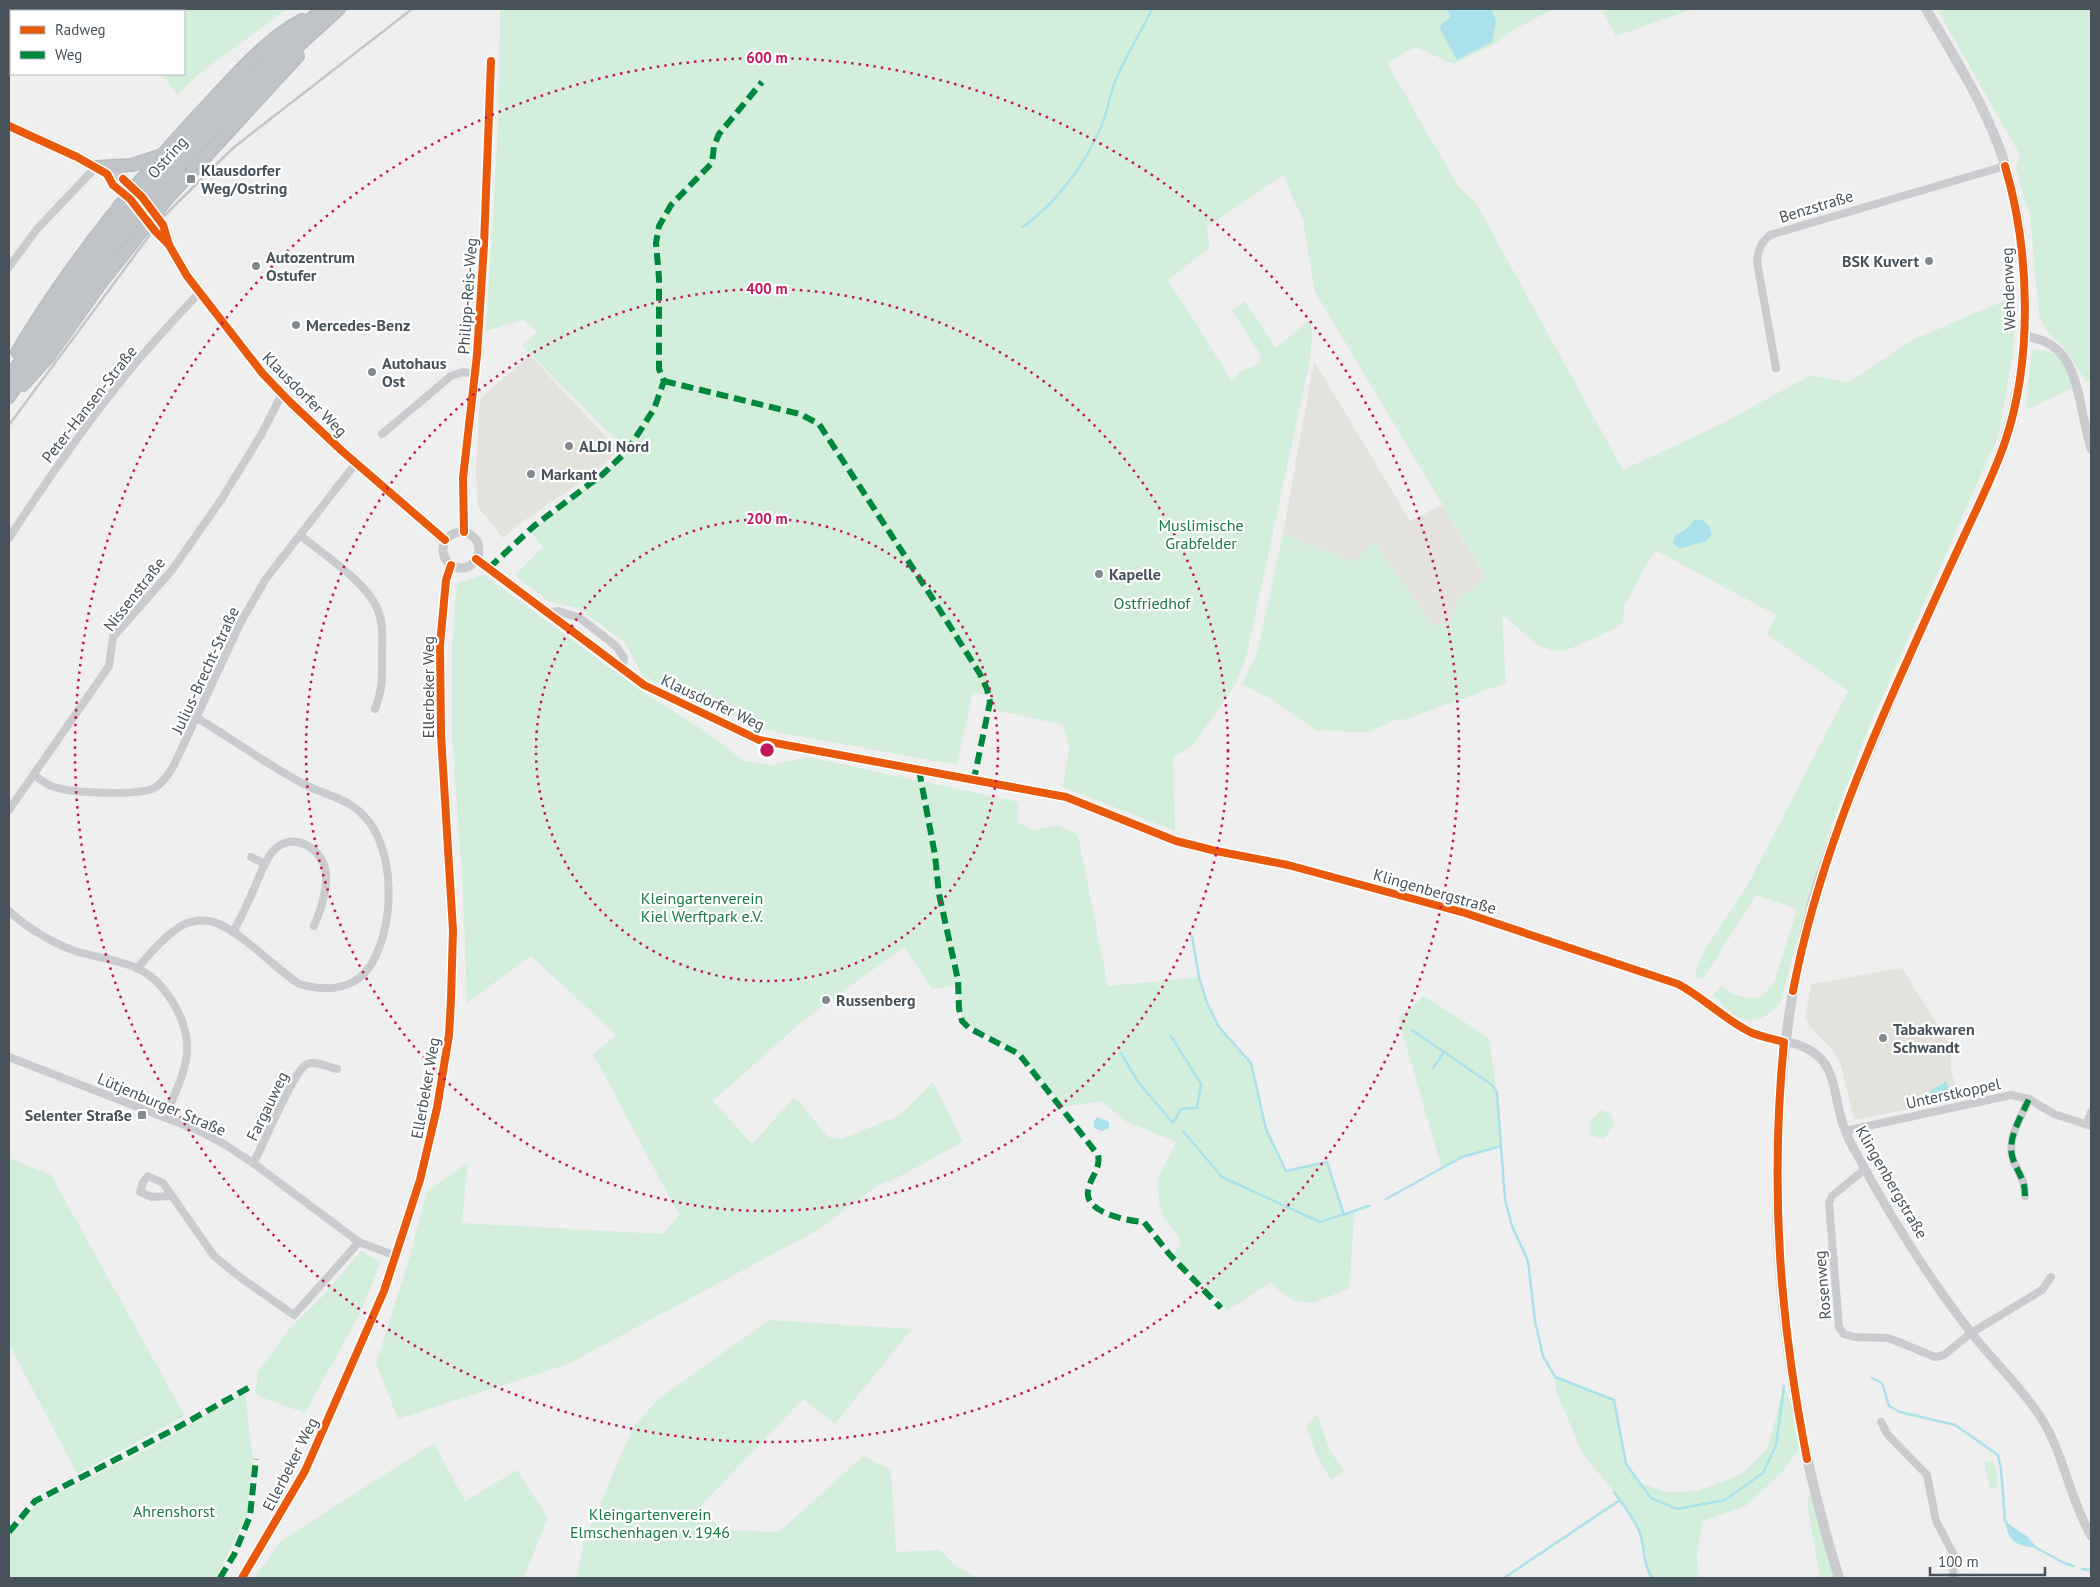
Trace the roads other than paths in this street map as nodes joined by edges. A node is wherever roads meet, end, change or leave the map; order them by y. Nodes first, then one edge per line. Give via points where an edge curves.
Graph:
1 (339, 9) edge
2 (1926, 9) edge
3 (324, 12) edge
4 (491, 61) dead end
5 (9, 126) edge
6 (164, 153) junction
7 (2005, 166) junction
8 (101, 170) junction
9 (132, 194) junction
10 (154, 221) junction
11 (9, 267) edge
12 (199, 293) junction
13 (2024, 336) junction
14 (9, 367) edge
15 (1776, 368) dead end
16 (475, 374) junction
17 (9, 378) edge
18 (282, 394) junction
19 (9, 397) edge
20 (382, 434) dead end
21 (2091, 449) edge
22 (356, 463) junction
23 (464, 532) junction
24 (300, 535) junction
25 (9, 538) edge
26 (446, 540) junction
27 (476, 559) junction
28 (451, 565) junction
29 (549, 613) junction
30 (623, 669) junction
31 (375, 709) dead end
32 (197, 718) junction
33 (34, 775) junction
34 (1066, 796) joint
35 (9, 810) edge
36 (251, 857) dead end
37 (265, 864) junction
38 (9, 911) edge
39 (314, 926) dead end
40 (233, 932) junction
41 (137, 969) junction
42 (1784, 1042) junction
43 (9, 1057) edge
44 (337, 1069) dead end
45 (2029, 1099) junction
46 (2091, 1112) edge
47 (165, 1118) junction
48 (2089, 1124) edge
49 (1845, 1131) junction
50 (253, 1163) junction
51 (1865, 1169) junction
52 (171, 1196) dead end
53 (2025, 1196) dead end
54 (359, 1242) junction
55 (396, 1256) junction
56 (2052, 1277) dead end
57 (1972, 1333) junction
58 (1881, 1422) dead end
59 (2091, 1536) edge
60 (242, 1578) edge
61 (1840, 1578) edge
62 (1953, 1578) edge

1 - 3 highway, Ostring
2 - 7 main road, Wehdenweg via 1973,92
3 - 6 highway via 297,23 258,54
3 - 10 highway via 311,42 188,174
3 - 17 highway, Ostring via 235,92 171,160 106,240
3 - 19 highway, Ostring via 157,193 101,265
4 - 16 street, Philipp-Reis-Weg
5 - 8 street, Klausdorfer Weg
6 - 8 highway via 144,162
6 - 9 highway
7 - 13 main road, Wehdenweg via 2018,217 2025,305
7 - 15 street, Benzstraße via 1770,235 1762,243 1757,262
8 - 9 street, Klausdorfer Weg via 120,177
8 - 11 street via 37,229
9 - 10 street, Klausdorfer Weg, bridge
9 - 14 highway via 64,279
10 - 12 street, Klausdorfer Weg
10 - 19 highway via 101,283 45,362
12 - 18 street, Klausdorfer Weg
12 - 25 street, Peter-Hansen-Straße via 104,402
13 - 21 street via 2036,337 2050,345 2067,361 2074,374
13 - 42 main road, Wehdenweg via 2013,412 2005,442 1988,486 1907,660 1827,857 1798,964
16 - 20 street, Philipp-Reis-Weg via 463,372 451,376
16 - 23 street, Philipp-Reis-Weg via 463,478
18 - 22 street, Klausdorfer Weg
18 - 33 street, Nissenstraße via 221,500 172,570 113,637 109,666
22 - 24 street, Julius-Brecht-Straße
22 - 26 street, Klausdorfer Weg
23 - 26 street via 454,533
23 - 27 street via 476,541
24 - 31 street via 358,581 376,604 382,620 382,693
24 - 32 street, Julius-Brecht-Straße via 265,580 241,622
26 - 28 street via 443,554
27 - 28 street via 465,567
27 - 29 street, Klausdorfer Weg
28 - 55 street, Ellerbeker Weg via 446,580 440,645 441,735 452,930 449,1035 429,1144
29 - 30 street, Klausdorfer Weg
29 - 30 street, Klausdorfer Weg via 558,611 580,618 616,646 624,658
30 - 34 street, Klausdorfer Weg via 644,685 759,740
32 - 33 street, Julius-Brecht-Straße via 169,774 156,788 148,791 61,790
32 - 40 street via 304,784 352,806 373,827 387,863 388,913 382,944 368,969 350,984 326,989 299,984
33 - 35 street, Nissenstraße
34 - 42 street, Klingenbergstraße via 1176,840 1288,865 1456,910 1678,984 1749,1031
36 - 37 street
37 - 39 street via 273,850 282,844 301,842 313,848 324,864 326,875 321,909
37 - 40 street
38 - 41 street via 57,943
40 - 41 street via 210,921 189,922 178,928
41 - 47 street via 160,986 185,1029 187,1058
42 - 49 street, Klingenbergstraße via 1802,1046 1818,1056 1826,1066
42 - 61 main road, Wehdenweg via 1777,1134 1777,1198 1788,1348 1807,1459
43 - 47 street, Lütjenburger Straße
44 - 50 street, Fargauweg via 313,1062 303,1066
45 - 48 street, Unterstkoppel via 2054,1114
45 - 49 street, Unterstkoppel via 2003,1096
45 - 53 street via 2011,1150 2023,1178
46 - 48 street
47 - 50 street, Lütjenburger Straße via 224,1144
49 - 51 street, Klingenbergstraße
50 - 54 street, Lütjenburger Straße
51 - 57 street, Klingenbergstraße via 1932,1280
51 - 57 street, Rosenweg via 1832,1196 1829,1203 1841,1330 1848,1336 1897,1340 1934,1357 1944,1355
52 - 54 street via 214,1256 294,1314
54 - 55 street, Lütjenburger Straße
55 - 60 street, Ellerbeker Weg via 306,1471
56 - 57 street via 2042,1290
57 - 59 street, Klingenbergstraße via 2035,1409 2049,1431
58 - 62 street via 1888,1435 1927,1475 1936,1521 1954,1555

